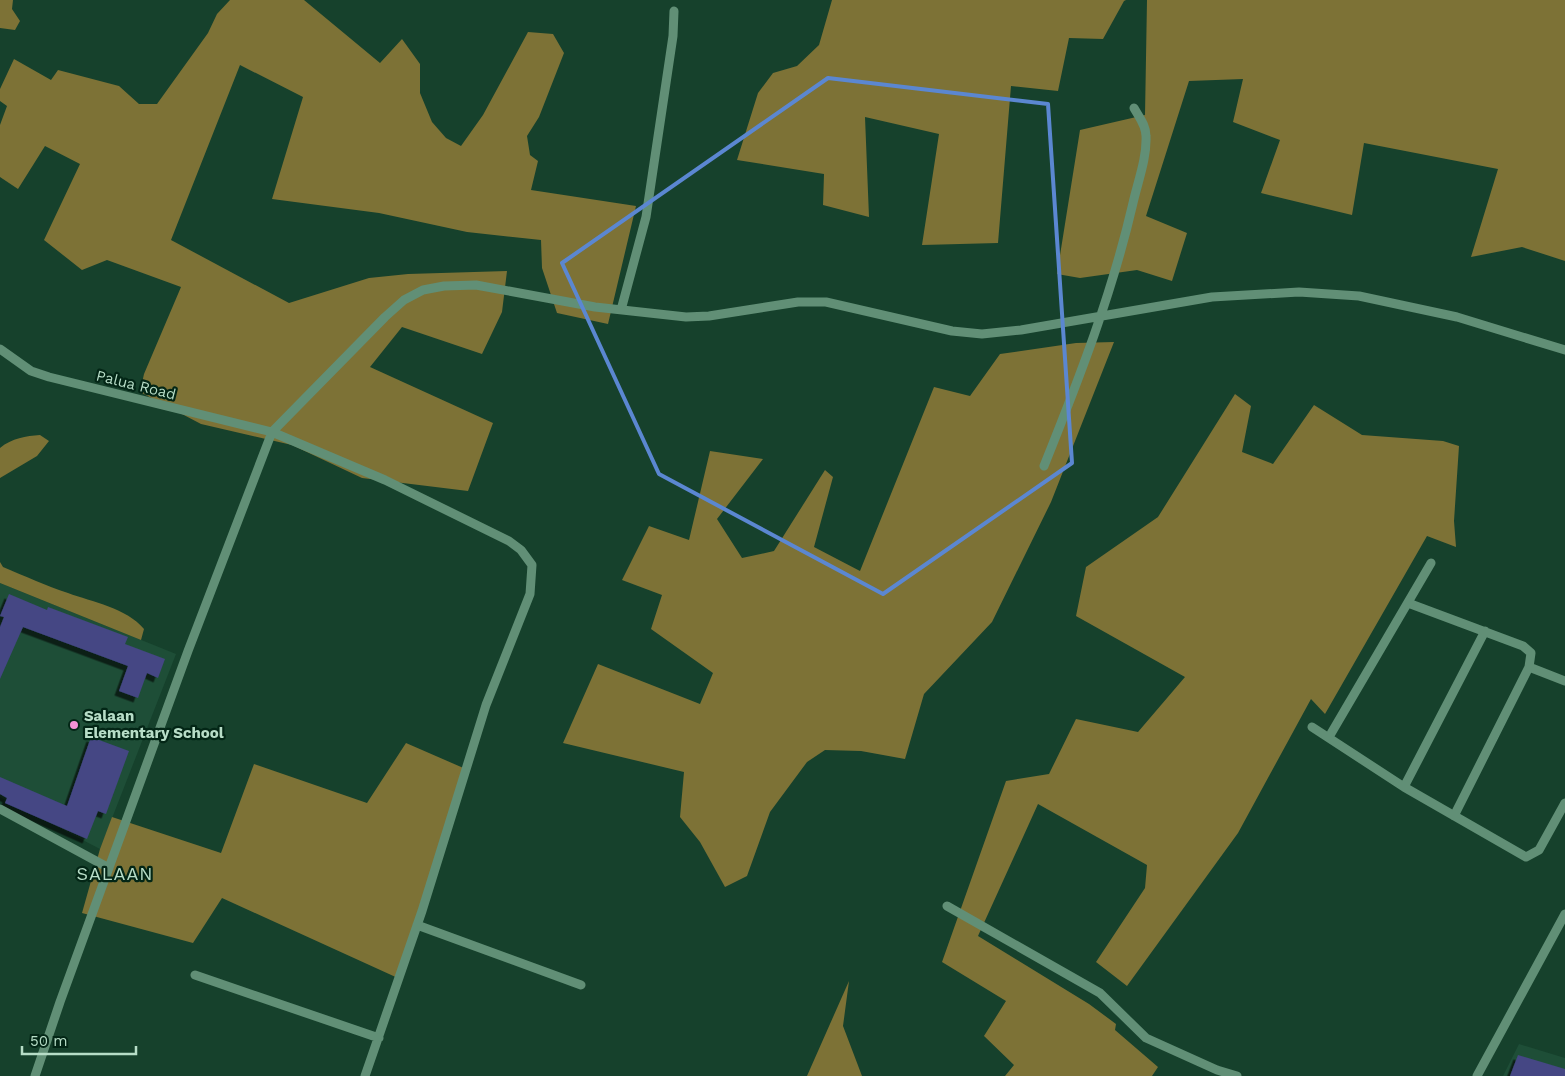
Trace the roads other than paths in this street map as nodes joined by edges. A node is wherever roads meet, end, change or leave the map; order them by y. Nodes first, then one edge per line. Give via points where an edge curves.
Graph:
1 (674, 11) dead end
2 (1134, 108) dead end
3 (621, 310) junction
4 (1102, 315) junction
5 (0, 349) edge
6 (1565, 350) edge
7 (272, 432) junction
8 (1044, 466) dead end
9 (1431, 563) dead end
10 (1408, 603) junction
11 (1485, 630) junction
12 (1529, 666) junction
13 (1565, 681) edge
14 (1312, 727) dead end
15 (1329, 737) junction
16 (1404, 787) junction
17 (1565, 803) edge
18 (0, 809) edge
19 (1454, 816) junction
20 (109, 868) junction
21 (947, 906) dead end
22 (1565, 914) edge
23 (417, 925) junction
24 (195, 975) dead end
25 (581, 985) dead end
26 (379, 1038) junction
27 (35, 1076) edge
28 (365, 1076) edge
29 (1237, 1076) edge
30 (1477, 1076) edge

1 - 3 street via 646,217
2 - 4 street via 1145,128 1145,153
3 - 4 street via 693,317 798,302 826,302 952,331 982,334
3 - 7 street via 476,285 423,290 404,300 385,317
4 - 6 street via 1212,298 1300,292 1359,296 1457,317
4 - 8 street
5 - 7 street, Palua Road via 31,371 49,377
7 - 20 street via 238,515
7 - 23 street, Palua Road via 393,484 501,537 521,550 532,565 530,594 486,705
9 - 10 street
10 - 11 street
10 - 15 street
11 - 12 street via 1528,649 1532,658
11 - 16 street
12 - 13 street
12 - 19 street
14 - 15 street
15 - 16 street
16 - 19 street
17 - 19 street via 1539,850 1526,857
18 - 20 street
20 - 27 street
21 - 29 street via 1100,993 1146,1038
22 - 30 street
23 - 25 street
23 - 26 street, Palua Road
24 - 26 street
26 - 28 street, Palua Road

